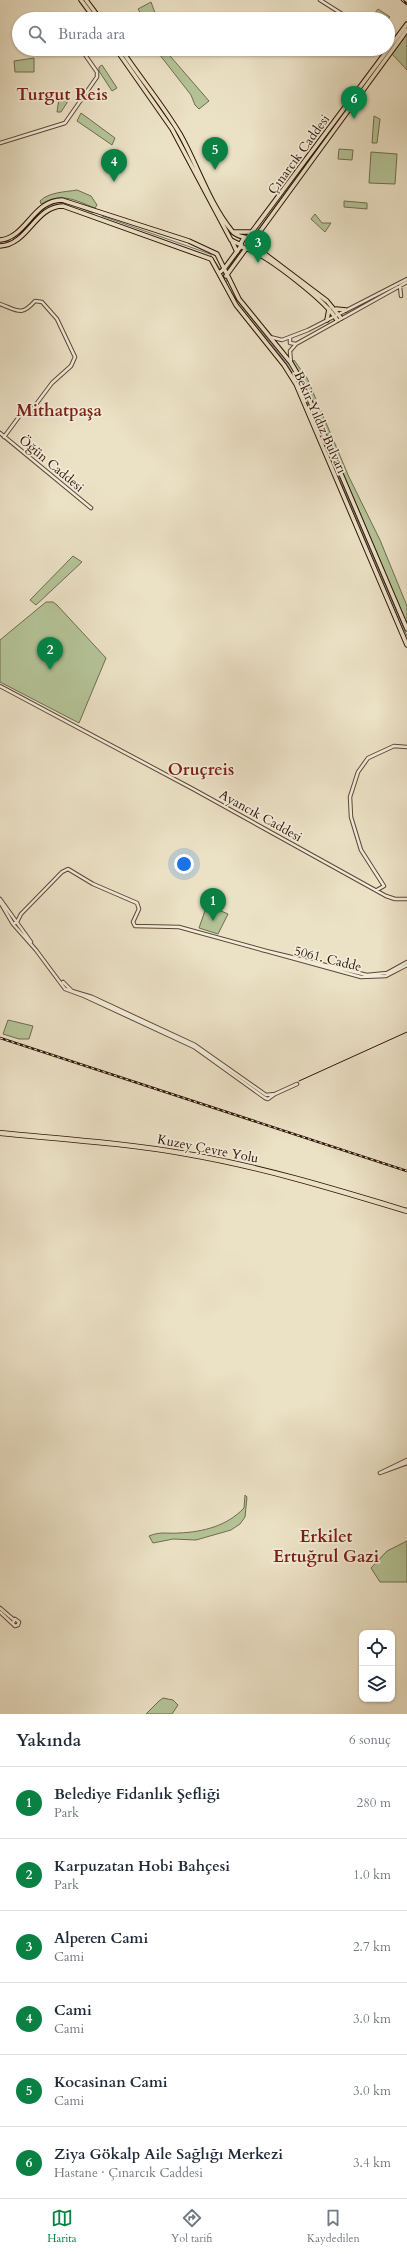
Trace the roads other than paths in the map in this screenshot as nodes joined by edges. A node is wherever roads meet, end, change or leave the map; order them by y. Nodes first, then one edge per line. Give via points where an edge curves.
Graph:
1 (81, 0) edge
2 (86, 0) edge
3 (320, 0) edge
4 (90, 12) edge
5 (95, 12) edge
6 (339, 12) edge
7 (407, 24) edge
8 (407, 30) edge
9 (395, 39) edge
10 (395, 47) edge
11 (86, 56) edge
12 (121, 56) edge
13 (126, 56) edge
14 (382, 56) edge
15 (388, 56) edge
16 (0, 143) edge
17 (231, 231) junction
18 (251, 232) junction
19 (246, 238) junction
20 (0, 240) edge
21 (231, 240) junction
22 (253, 243) junction
23 (0, 246) edge
24 (241, 246) junction
25 (247, 250) junction
26 (237, 252) junction
27 (221, 262) junction
28 (228, 264) junction
29 (224, 269) junction
30 (219, 272) junction
31 (226, 275) junction
32 (222, 279) junction
33 (407, 279) edge
34 (407, 282) edge
35 (401, 286) junction
36 (393, 290) junction
37 (0, 304) edge
38 (331, 308) junction
39 (346, 310) junction
40 (337, 315) junction
41 (341, 318) junction
42 (327, 320) junction
43 (337, 320) junction
44 (266, 334) junction
45 (290, 338) junction
46 (296, 344) junction
47 (291, 363) junction
48 (0, 433) edge
49 (4, 437) junction
50 (91, 508) dead end
51 (407, 629) edge
52 (407, 645) edge
53 (0, 686) edge
54 (407, 747) edge
55 (377, 890) junction
56 (0, 899) edge
57 (407, 899) edge
58 (0, 902) edge
59 (21, 914) junction
60 (15, 918) junction
61 (18, 921) junction
62 (12, 922) junction
63 (36, 950) junction
64 (407, 964) edge
65 (297, 1084) dead end
66 (0, 1134) edge
67 (407, 1212) edge
68 (407, 1461) edge
69 (0, 1608) edge
70 (0, 1612) edge
71 (14, 1620) junction
72 (13, 1624) junction

1 - 4 main road
2 - 5 main road
3 - 6 street
7 - 9 main road, Çınarcık Caddesi
8 - 10 main road, Çınarcık Caddesi
11 - 16 street via 97,72 97,77 67,122
12 - 21 main road via 172,129
13 - 17 main road via 179,134
14 - 18 main road, Çınarcık Caddesi
15 - 22 main road, Çınarcık Caddesi
17 - 18 main road
17 - 19 main road
18 - 19 main road, Çınarcık Caddesi
19 - 22 main road
19 - 24 main road, Çınarcık Caddesi
20 - 27 main road, Bekir Yıldız Bulvarı via 12,236 45,205 64,200 207,248 217,254
21 - 24 main road
21 - 26 main road
22 - 25 main road, Çınarcık Caddesi
22 - 38 main road
23 - 30 main road, Bekir Yıldız Bulvarı via 15,242 46,212 54,207 63,206 205,255 212,260
24 - 25 main road
24 - 26 main road, Çınarcık Caddesi
25 - 31 main road, Çınarcık Caddesi
25 - 38 main road via 262,256
26 - 28 main road, Çınarcık Caddesi
27 - 28 main road
27 - 29 main road, Bekir Yıldız Bulvarı
28 - 29 main road, Çınarcık Caddesi
29 - 30 main road
29 - 31 main road, Bekir Yıldız Bulvarı
30 - 32 main road, Bekir Yıldız Bulvarı
31 - 32 main road, Çınarcık Caddesi
31 - 44 main road, Bekir Yıldız Bulvarı via 239,299
32 - 52 main road, Bekir Yıldız Bulvarı via 236,305 284,365 298,388
33 - 39 street
34 - 35 street
35 - 36 street
35 - 36 street via 401,296
36 - 41 street
37 - 49 street via 20,312 28,309 35,301 42,302 57,319 75,357 71,366 52,383 28,414 21,414
38 - 39 main road
38 - 40 main road
38 - 42 main road
39 - 40 street
40 - 41 main road
40 - 42 street
40 - 43 main road
41 - 43 street
42 - 45 street
43 - 46 street
44 - 45 street via 282,340
44 - 47 main road, Bekir Yıldız Bulvarı
45 - 46 street via 290,343
46 - 47 street via 290,351
47 - 51 main road, Bekir Yıldız Bulvarı via 303,385
48 - 49 street, Öğün Caddesi
49 - 50 street, Öğün Caddesi
53 - 55 street, Ayancık Caddesi
54 - 55 street via 394,746 368,758 358,772 350,797 351,817 361,850 384,886
55 - 57 street, Ayancık Caddesi via 395,899
56 - 60 street
58 - 62 street
59 - 60 street
59 - 61 street
59 - 64 street, 5061. Cadde via 68,868 93,884 137,903 139,908 133,920 135,925 179,927 364,977 386,976
60 - 61 street
60 - 62 street
61 - 62 street
61 - 63 street
62 - 63 street
63 - 65 street via 68,992 84,996 194,1047 265,1098 268,1099
66 - 67 highway, Kuzey Çevre Yolu via 130,1148 215,1162 280,1176
68 - 68 street via 380,1473
69 - 71 street
70 - 72 street
71 - 72 street
71 - 72 street via 18,1620 19,1624

